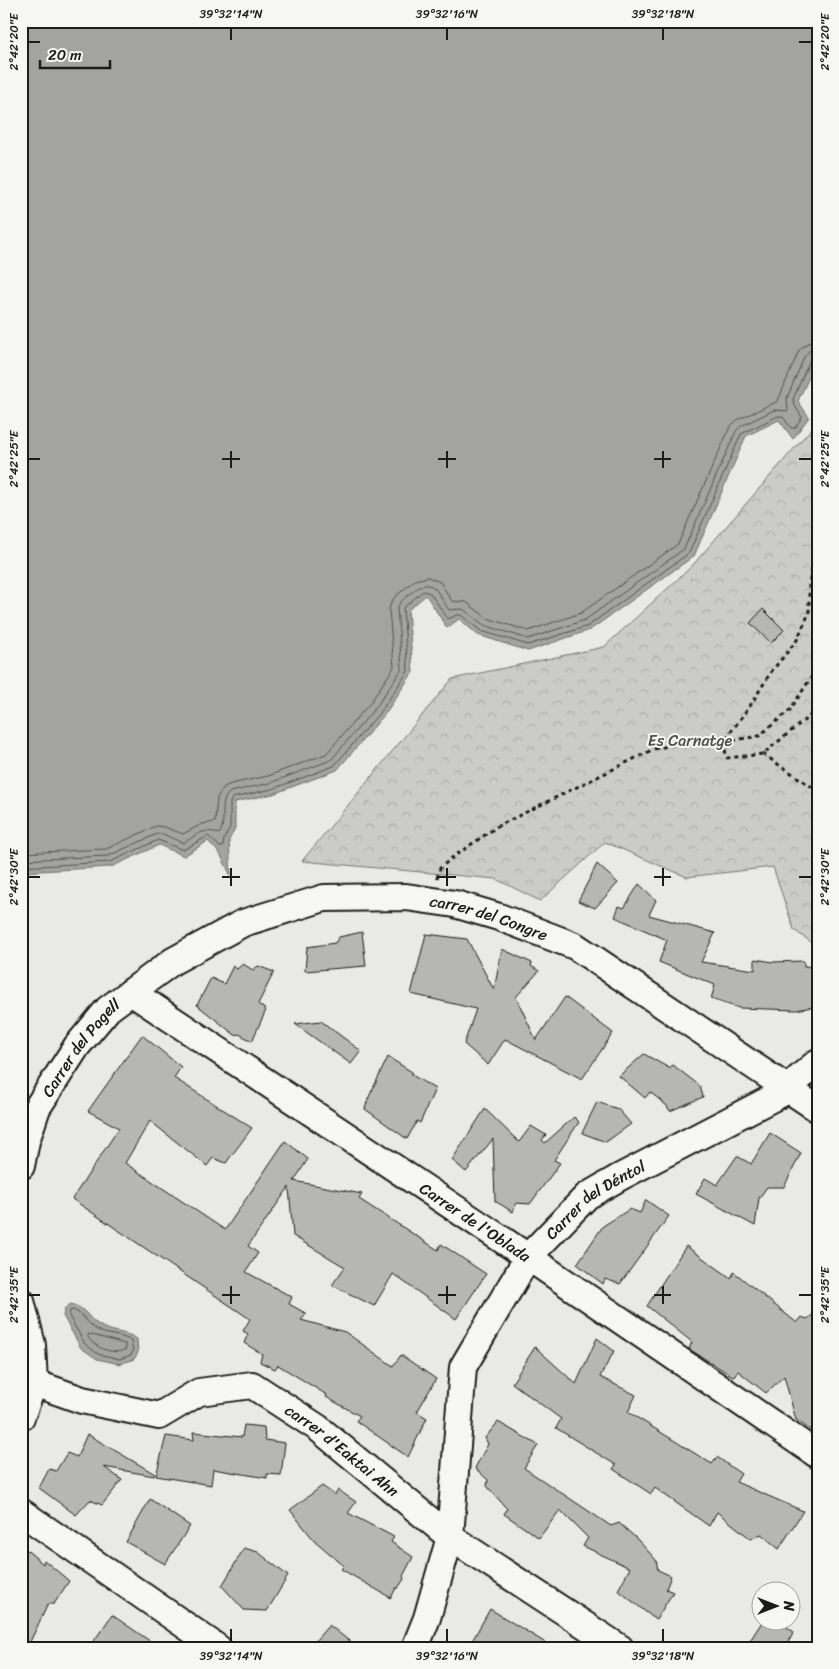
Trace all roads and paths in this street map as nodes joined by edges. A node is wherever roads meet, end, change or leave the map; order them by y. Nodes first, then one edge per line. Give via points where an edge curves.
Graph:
1 (818, 546) edge
2 (818, 668) edge
3 (818, 709) edge
4 (723, 742) junction
5 (763, 754) junction
6 (818, 791) edge
7 (437, 882) dead end
8 (131, 992) junction
9 (818, 1062) edge
10 (790, 1089) junction
11 (818, 1109) edge
12 (21, 1166) edge
13 (528, 1257) junction
14 (21, 1301) edge
15 (34, 1383) junction
16 (21, 1417) edge
17 (818, 1455) edge
18 (21, 1512) edge
19 (450, 1537) junction
20 (218, 1648) edge
21 (415, 1648) edge
22 (620, 1648) edge

1 - 4 path via 809,585 809,613 796,640
2 - 4 path via 790,710 759,736
3 - 5 path
4 - 5 path via 727,758
4 - 7 path via 688,742 654,749 498,826 440,868
5 - 6 path
8 - 10 street, carrer del Congre via 173,961 243,923 324,898 418,898 455,904 499,917 576,946
8 - 12 street, Carrer del Pagell via 108,1009 77,1046 37,1108
8 - 13 street, Carrer de l'Oblada
9 - 10 street, Carrer del Déntol
10 - 11 street, carrer del Congre
10 - 13 street, Carrer del Déntol via 587,1196
13 - 17 street, Carrer de l'Oblada
13 - 19 street, Carrer del Déntol via 463,1367
14 - 15 street via 32,1345
15 - 16 street
15 - 19 street, carrer d'Eaktai Ahn via 82,1400 159,1416 199,1392 252,1385 318,1428
18 - 20 street
19 - 21 street, Carrer del Déntol via 428,1618
19 - 22 street, carrer d'Eaktai Ahn

